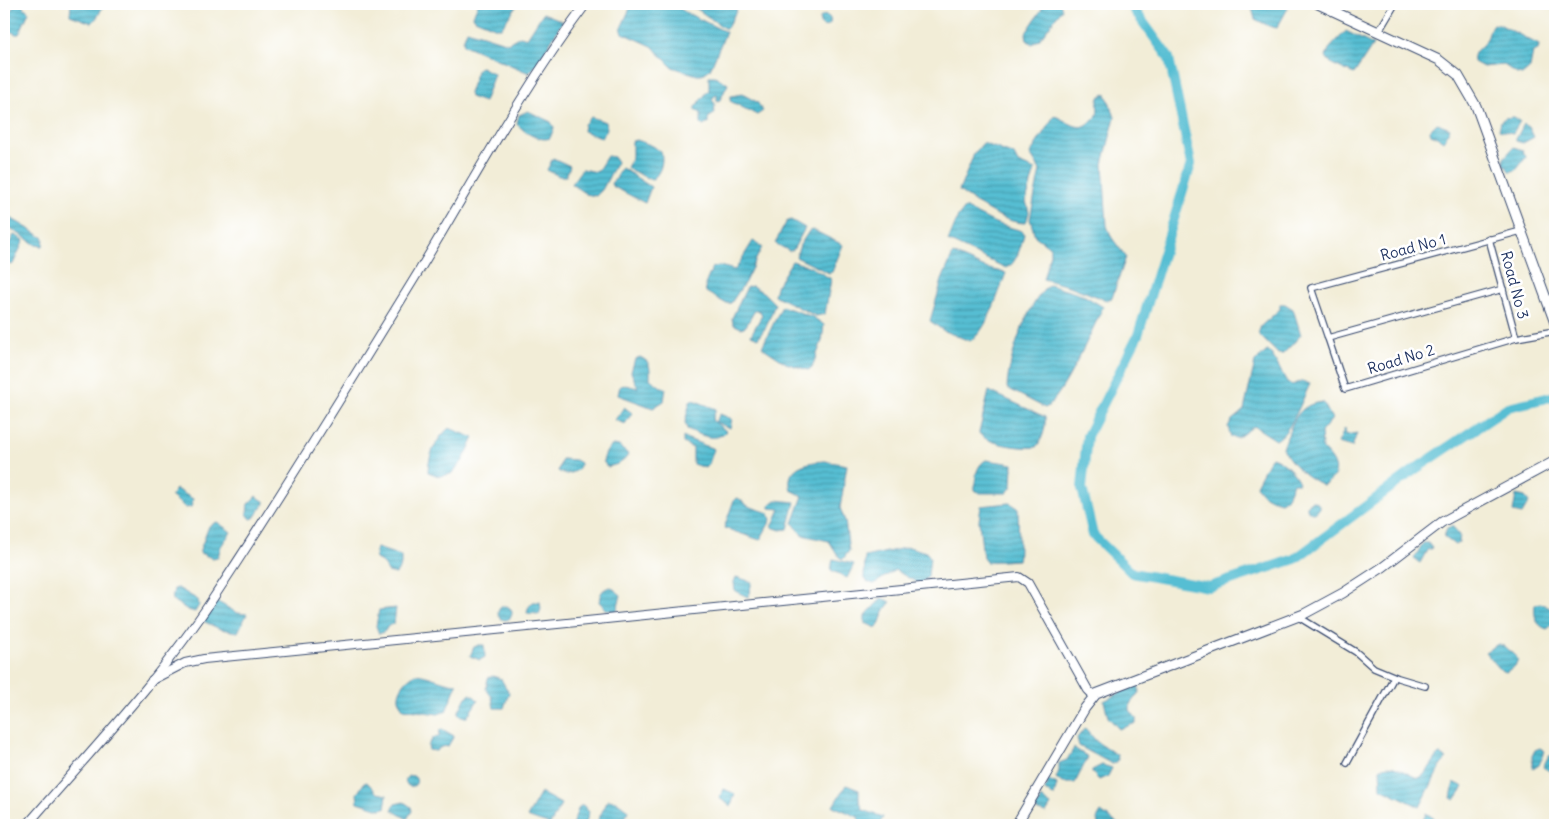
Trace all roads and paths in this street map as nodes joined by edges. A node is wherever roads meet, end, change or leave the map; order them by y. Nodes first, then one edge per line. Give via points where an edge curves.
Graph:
1 (586, 4) edge
2 (1318, 4) edge
3 (1395, 4) edge
4 (1379, 31) junction
5 (1520, 230) junction
6 (1490, 239) junction
7 (1503, 289) junction
8 (1555, 323) edge
9 (1555, 331) edge
10 (1328, 338) junction
11 (1516, 338) junction
12 (1555, 461) edge
13 (1297, 616) junction
14 (1394, 676) junction
15 (152, 680) junction
16 (1425, 686) dead end
17 (1094, 696) junction
18 (1347, 763) dead end
19 (27, 825) edge
20 (1016, 825) edge

1 - 15 main road via 554,47 500,133 415,277 213,599
2 - 4 main road
3 - 4 street
4 - 5 main road via 1439,60 1458,75 1476,106
5 - 6 street, Road No 1
5 - 8 main road
6 - 7 street, Road No 3
6 - 10 street, Road No 1 via 1311,288
7 - 10 street
7 - 11 street, Road No 3
9 - 11 street
10 - 11 street, Road No 2 via 1345,389
12 - 13 main road via 1442,522 1343,593
13 - 14 street via 1356,652 1374,668
13 - 17 main road
14 - 16 street
14 - 18 street
15 - 17 main road via 185,663 204,659 1019,577 1028,583
15 - 19 main road
17 - 20 main road

